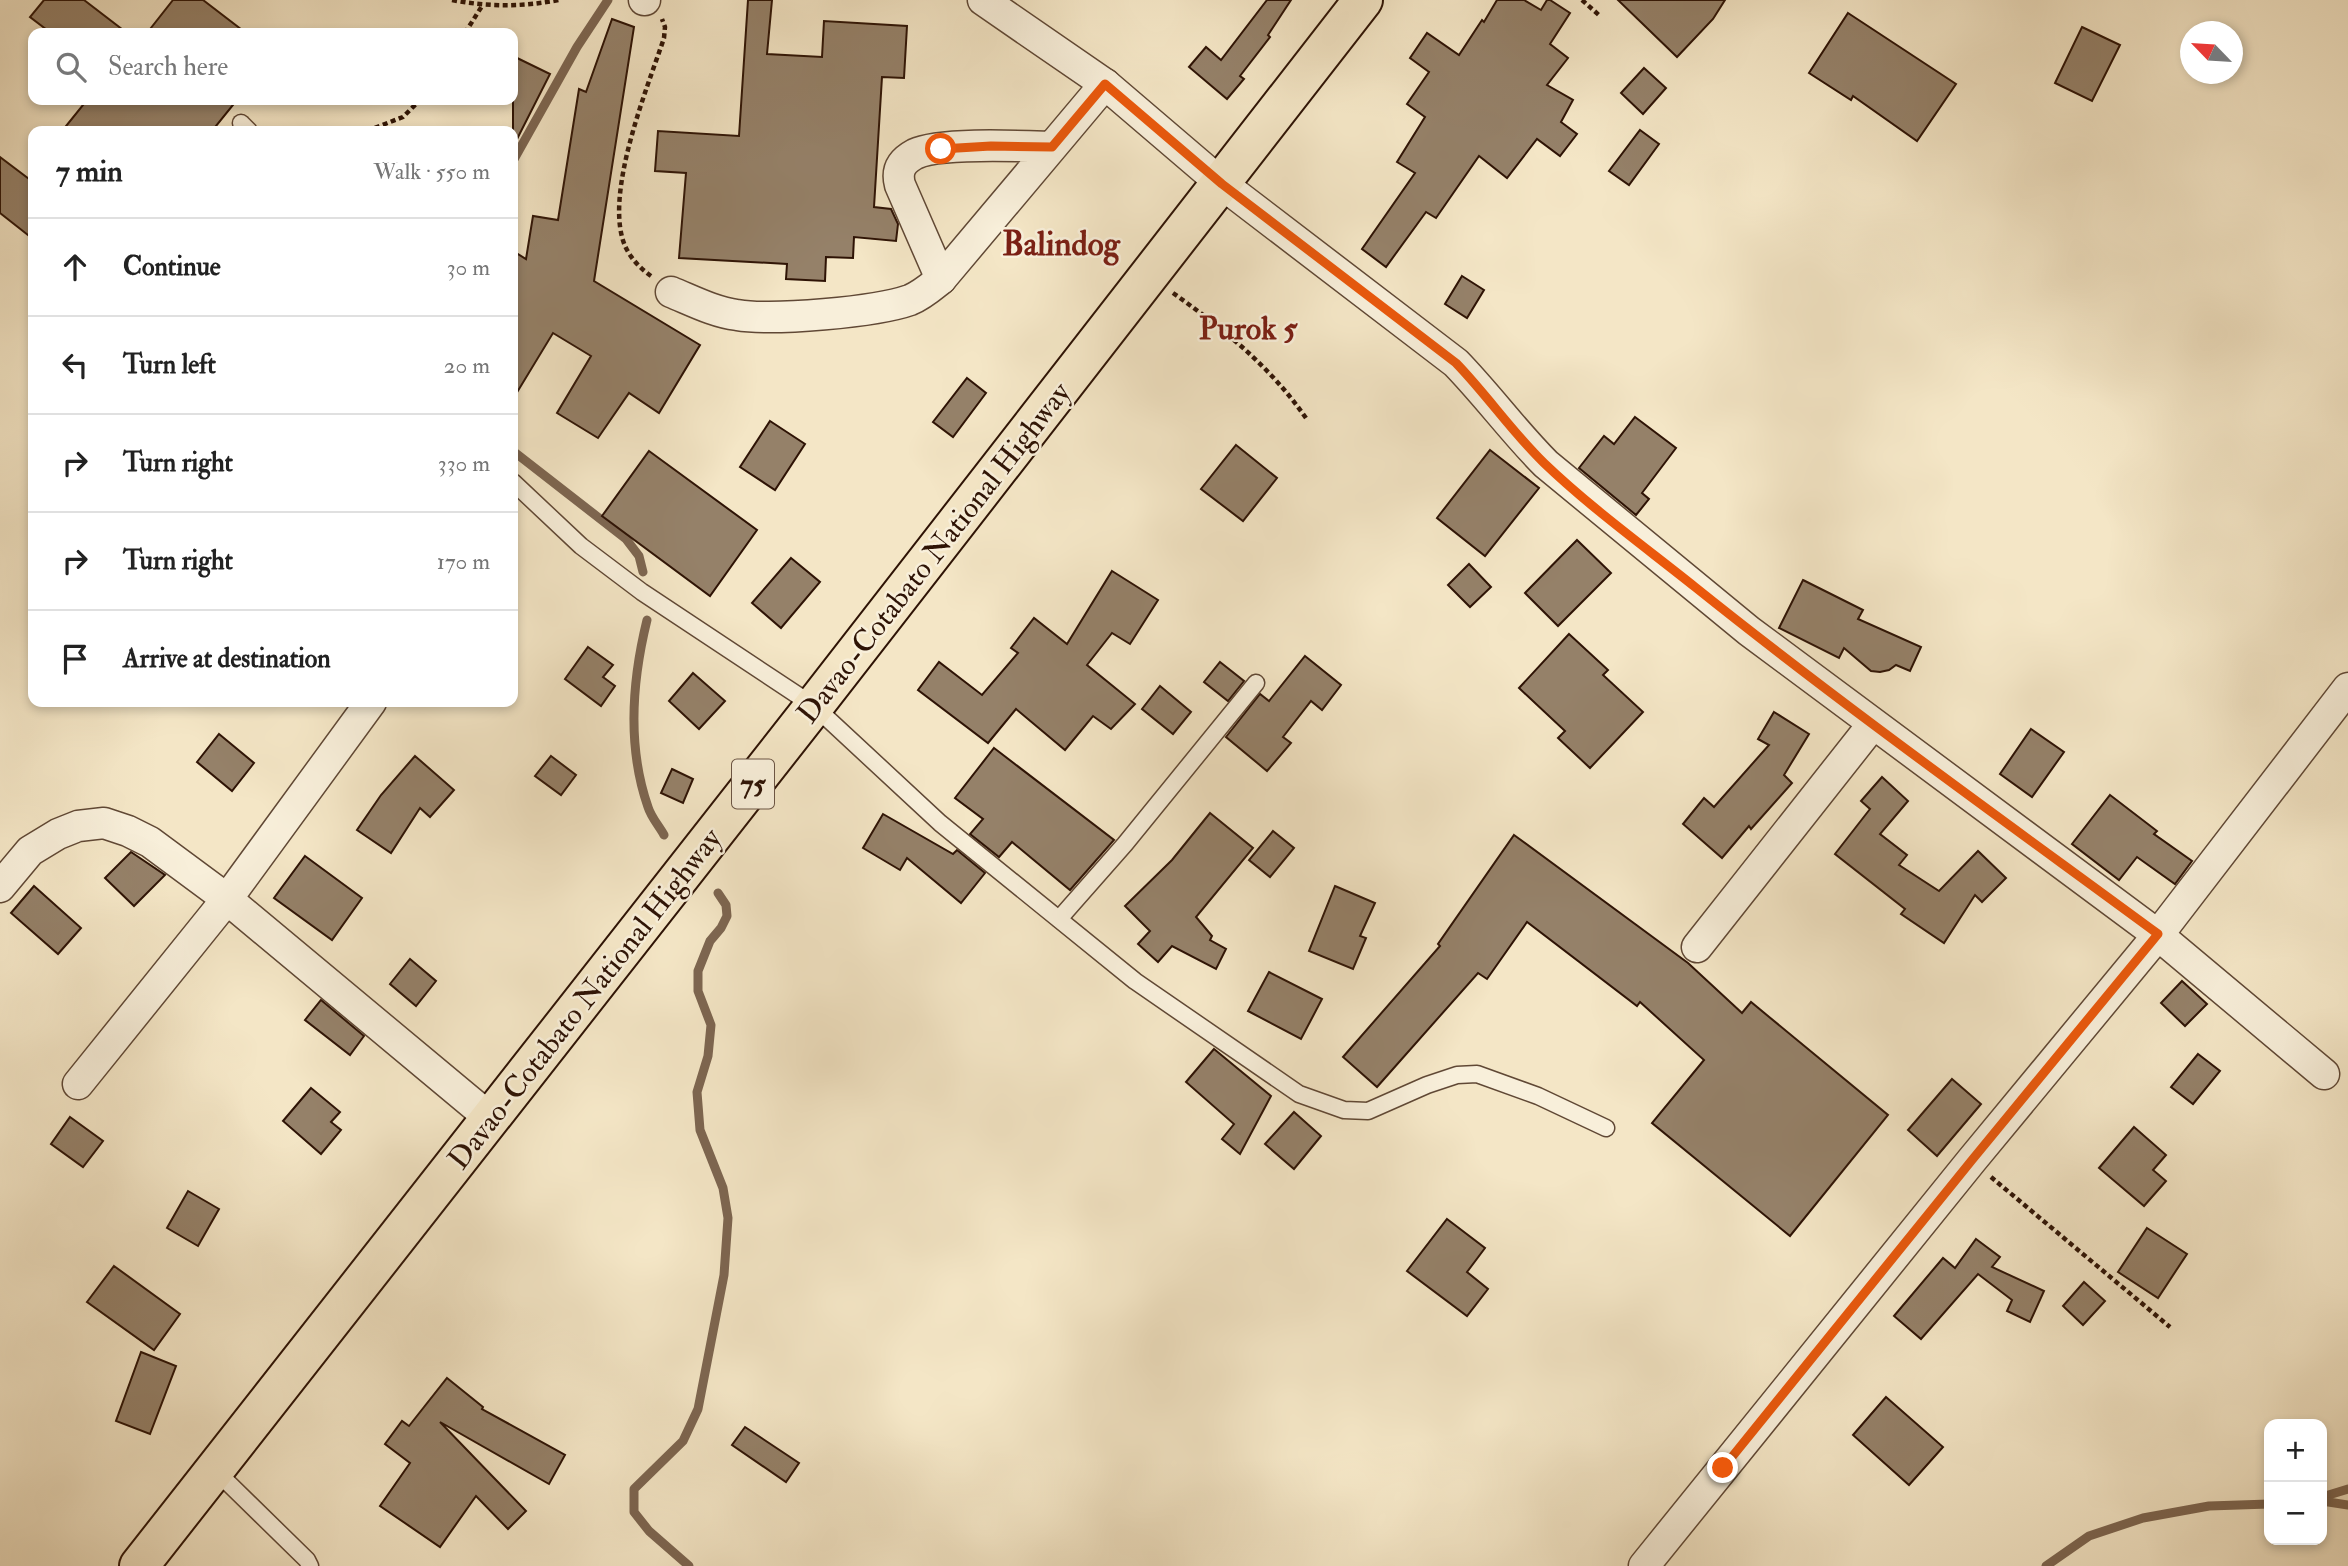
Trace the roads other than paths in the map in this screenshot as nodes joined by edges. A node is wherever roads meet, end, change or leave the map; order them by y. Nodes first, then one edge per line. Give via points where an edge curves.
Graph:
1 (984, 0) edge
2 (1363, 0) edge
3 (1105, 84) junction
4 (1052, 147) junction
5 (1222, 184) junction
6 (941, 279) junction
7 (671, 292) road end
8 (518, 487) edge
9 (1256, 683) dead end
10 (2348, 688) edge
11 (814, 706) junction
12 (367, 707) edge
13 (1873, 724) junction
14 (0, 887) edge
15 (227, 900) junction
16 (1059, 919) junction
17 (2158, 934) junction
18 (1697, 947) dead end
19 (2324, 1074) dead end
20 (78, 1084) dead end
21 (491, 1119) junction
22 (1606, 1128) dead end
23 (215, 1469) junction
24 (139, 1566) edge
25 (310, 1566) edge
26 (1644, 1566) edge

1 - 3 street
2 - 5 highway, Davao-Cotabato National Highway / 75
3 - 4 street
3 - 5 street
4 - 6 street
4 - 6 street via 941,149 920,152 904,162 898,172 900,185
5 - 11 highway, Davao-Cotabato National Highway / 75
5 - 13 street via 1456,363 1517,435 1577,491 1749,631
6 - 7 street via 915,298 886,306 764,318 707,307
8 - 11 lane via 581,546 642,592
9 - 16 lane
10 - 17 street
11 - 16 lane via 940,823
11 - 21 highway, Davao-Cotabato National Highway / 75
12 - 15 street
13 - 17 street
13 - 18 street
14 - 15 street via 30,850 78,826 104,823 150,842
15 - 20 street
15 - 21 street
16 - 22 lane via 1135,981 1299,1094 1319,1103 1368,1111 1457,1074 1477,1074
17 - 19 street
17 - 26 street
21 - 23 highway, Davao-Cotabato National Highway / 75
23 - 24 highway, Davao-Cotabato National Highway / 75
23 - 25 lane

